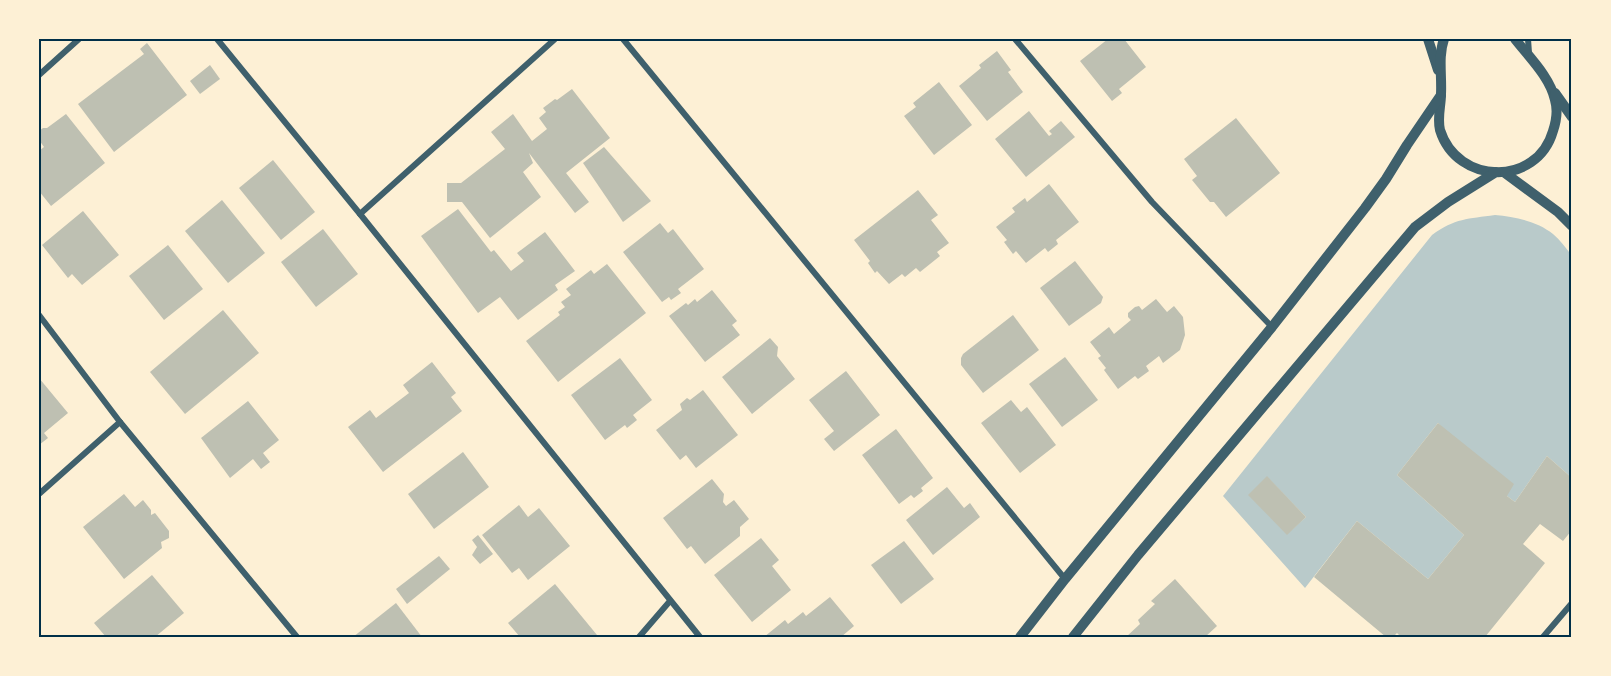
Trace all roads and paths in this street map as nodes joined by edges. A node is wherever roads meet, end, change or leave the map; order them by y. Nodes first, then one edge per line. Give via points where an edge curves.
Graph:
1 (79, 39) edge
2 (217, 39) edge
3 (555, 39) edge
4 (622, 39) edge
5 (1015, 39) edge
6 (1428, 39) edge
7 (1444, 39) edge
8 (1515, 39) edge
9 (1528, 39) edge
10 (1529, 56) junction
11 (39, 75) edge
12 (1440, 76) junction
13 (1549, 83) junction
14 (1441, 95) junction
15 (1572, 117) edge
16 (1501, 172) junction
17 (360, 213) junction
18 (1572, 226) edge
19 (39, 315) edge
20 (1272, 327) junction
21 (120, 422) junction
22 (39, 494) edge
23 (1065, 579) junction
24 (670, 601) junction
25 (1571, 604) edge
26 (297, 637) edge
27 (639, 637) edge
28 (700, 637) edge
29 (1020, 637) edge
30 (1073, 637) edge
31 (1543, 637) edge

1 - 11 street
2 - 17 street
3 - 17 street
4 - 23 street
5 - 20 street via 1152,202
6 - 12 street
7 - 12 street
8 - 10 street
9 - 10 street
10 - 13 street
12 - 14 street
13 - 15 street
13 - 16 street via 1556,101 1551,139 1524,167
14 - 16 street via 1438,110 1446,144 1471,167
14 - 20 street via 1386,179
16 - 18 street
16 - 30 street via 1448,202 1415,227
17 - 24 street
19 - 21 street
20 - 23 street
21 - 22 street
21 - 26 street
23 - 29 street
24 - 27 street
24 - 28 street
25 - 31 street

